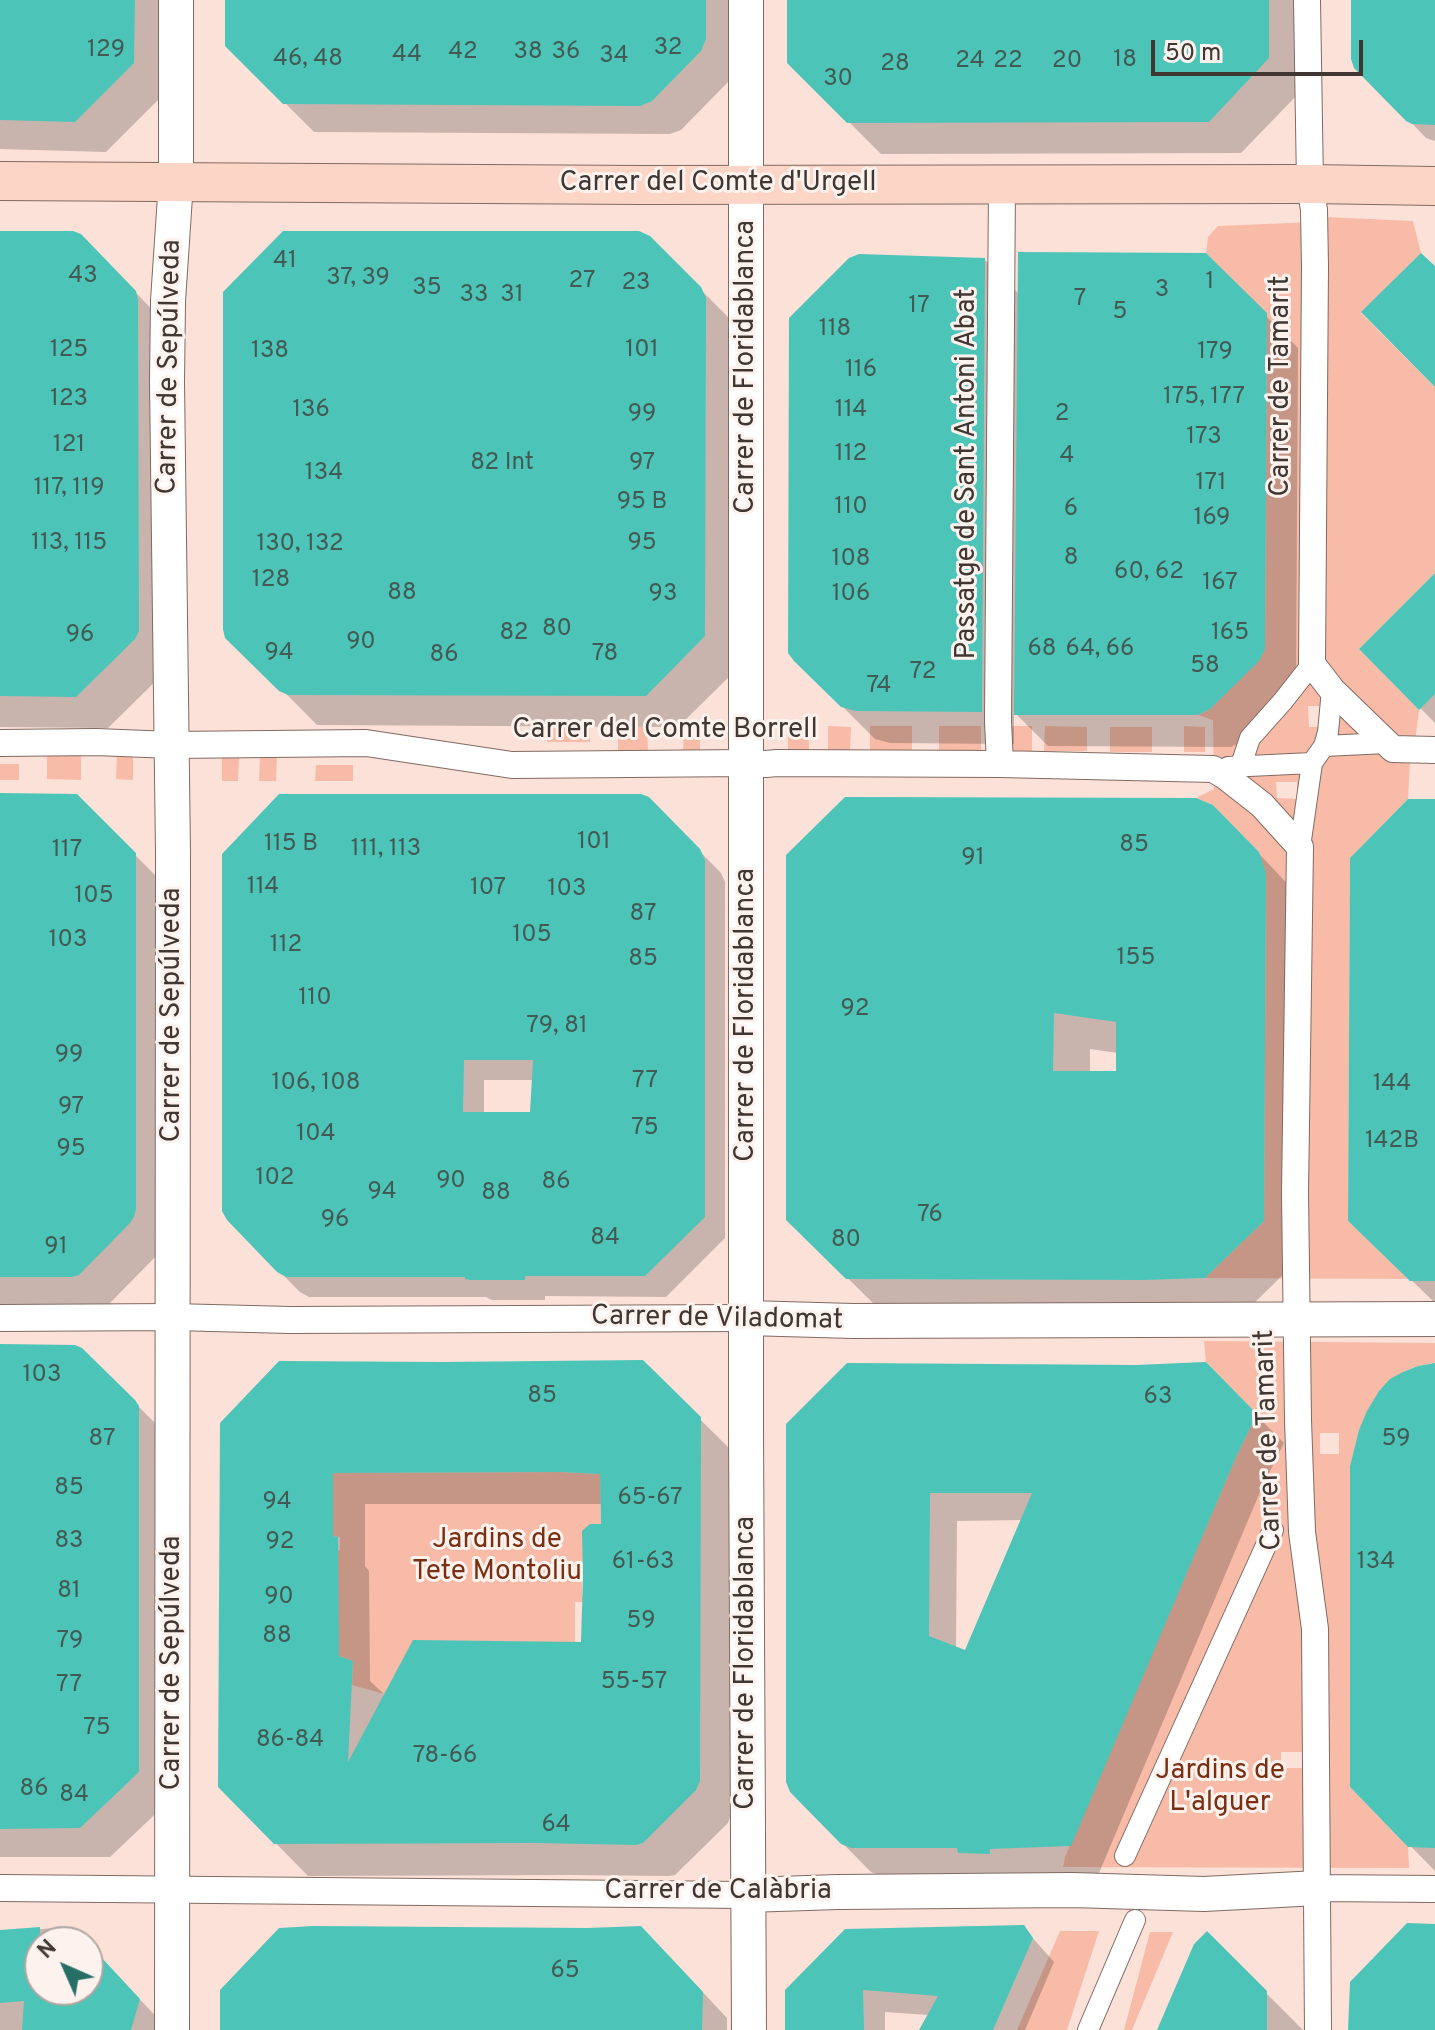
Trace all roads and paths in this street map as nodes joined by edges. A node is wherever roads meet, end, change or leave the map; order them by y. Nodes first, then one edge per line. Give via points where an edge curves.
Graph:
1 (176, 0) edge
2 (746, 0) edge
3 (1307, 0) edge
4 (0, 181) edge
5 (176, 181) junction
6 (747, 183) junction
7 (1002, 184) junction
8 (1310, 184) junction
9 (1435, 186) edge
10 (1312, 664) junction
11 (1332, 690) junction
12 (0, 743) edge
13 (1387, 743) junction
14 (172, 745) junction
15 (1435, 750) edge
16 (1318, 754) junction
17 (747, 763) junction
18 (1000, 764) junction
19 (1241, 765) junction
20 (1213, 769) junction
21 (1300, 847) junction
22 (172, 1317) junction
23 (0, 1318) edge
24 (747, 1318) junction
25 (1297, 1319) junction
26 (1435, 1319) edge
27 (1273, 1530) dead end
28 (1125, 1856) dead end
29 (0, 1888) edge
30 (1318, 1888) junction
31 (172, 1889) junction
32 (1435, 1889) edge
33 (747, 1895) junction
34 (1135, 1920) dead end
35 (172, 2030) edge
36 (749, 2030) edge
37 (1088, 2030) edge
38 (1318, 2030) edge

1 - 5 street, Carrer de Sepúlveda
2 - 6 street, Carrer de Floridablanca
3 - 8 street, Carrer de Tamarit
4 - 5 main road, Carrer del Comte d'Urgell
5 - 6 main road, Carrer del Comte d'Urgell
5 - 14 street, Carrer de Sepúlveda via 167,382
6 - 7 main road, Carrer del Comte d'Urgell
6 - 17 street, Carrer de Floridablanca
7 - 8 main road, Carrer del Comte d'Urgell
7 - 18 street, Passatge de Sant Antoni Abat
8 - 9 main road, Carrer del Comte d'Urgell
8 - 10 street, Carrer de Tamarit via 1315,267
10 - 11 street
10 - 19 street via 1250,738
11 - 13 street
11 - 16 street via 1328,732
12 - 14 street, Carrer del Comte Borrell
13 - 15 street via 1393,749
13 - 16 street
14 - 17 street, Carrer del Comte Borrell via 366,743 512,765
14 - 22 street, Carrer de Sepúlveda
16 - 19 street
16 - 21 street
17 - 18 street, Carrer del Comte Borrell
17 - 24 street, Carrer de Floridablanca
18 - 20 street, Carrer del Comte Borrell
19 - 20 street
20 - 21 street via 1262,805
21 - 25 street, Carrer de Tamarit
22 - 23 street, Carrer de Viladomat
22 - 24 street, Carrer de Viladomat
22 - 31 street, Carrer de Sepúlveda
24 - 25 street, Carrer de Viladomat
24 - 33 street, Carrer de Floridablanca
25 - 26 street, Carrer de Viladomat
25 - 30 street, Carrer de Tamarit via 1302,1532 1315,1629
27 - 28 street
29 - 31 street, Carrer de Calàbria
30 - 32 street, Carrer de Calàbria
30 - 33 street, Carrer de Calàbria via 1204,1894 1056,1890
30 - 38 street, Carrer de Tamarit
31 - 33 street, Carrer de Calàbria
31 - 35 street, Carrer de Sepúlveda
33 - 36 street, Carrer de Floridablanca
34 - 37 street

